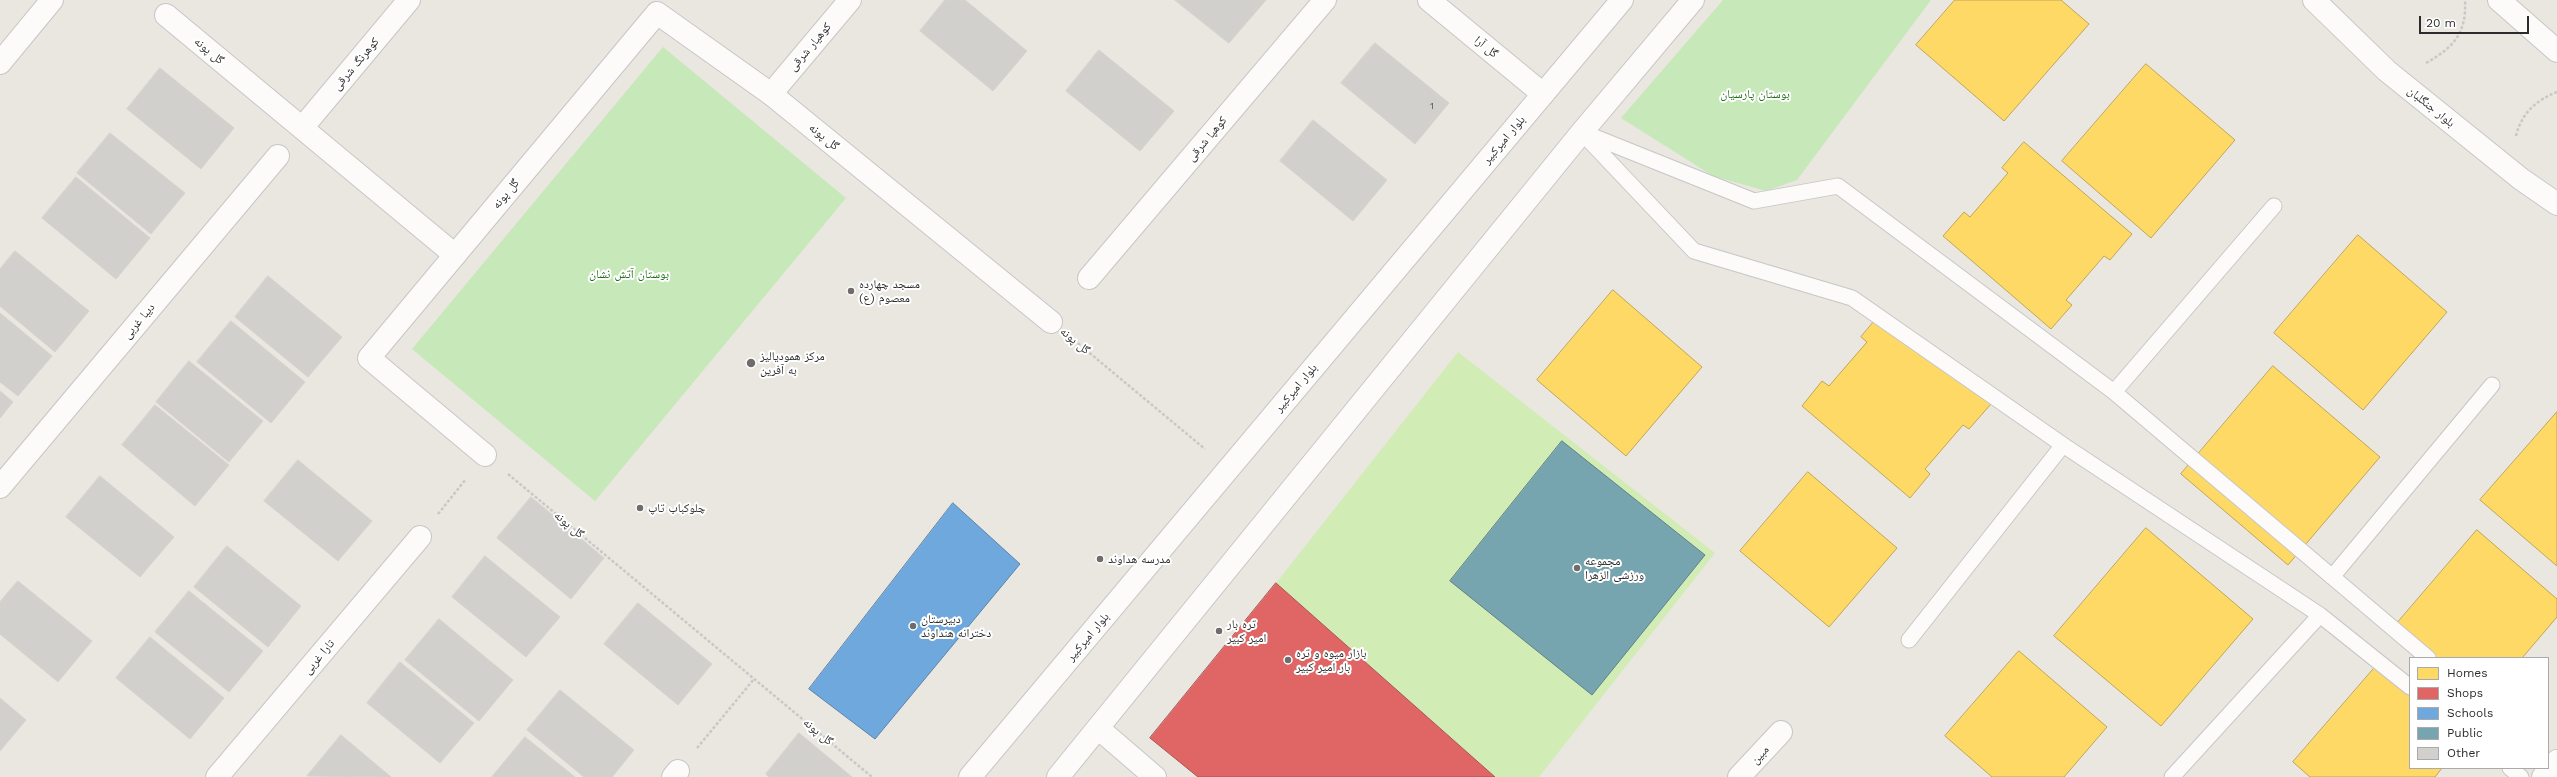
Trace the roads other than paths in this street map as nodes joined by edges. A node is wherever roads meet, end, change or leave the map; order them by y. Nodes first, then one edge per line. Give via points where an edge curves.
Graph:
1 (52, 0) edge
2 (409, 0) edge
3 (850, 0) edge
4 (1325, 0) edge
5 (1429, 0) edge
6 (1622, 0) edge
7 (1693, 0) edge
8 (2314, 0) edge
9 (2499, 0) edge
10 (166, 15) dead end
11 (2557, 51) edge
12 (0, 63) edge
13 (771, 94) junction
14 (1543, 94) junction
15 (302, 128) junction
16 (1582, 132) junction
17 (278, 156) dead end
18 (2557, 204) edge
19 (2274, 206) dead end
20 (455, 255) junction
21 (1089, 278) dead end
22 (1051, 322) road end
23 (2492, 384) dead end
24 (2114, 392) junction
25 (2063, 445) junction
26 (485, 455) road end
27 (0, 487) edge
28 (420, 536) road end
29 (2332, 577) junction
30 (2320, 614) junction
31 (1909, 640) dead end
32 (2427, 657) edge
33 (2409, 686) edge
34 (1098, 728) junction
35 (1781, 732) dead end
36 (2557, 761) edge
37 (2511, 769) edge
38 (2519, 769) edge
39 (217, 777) edge
40 (970, 777) edge
41 (1058, 777) edge
42 (1155, 777) edge
43 (1739, 777) edge
44 (2172, 777) edge
45 (2521, 777) edge
46 (2526, 777) edge
47 (2543, 777) edge

1 - 12 street
2 - 15 street, کوهرنگ شرقی
3 - 13 street, کوهیار شرقی
4 - 21 street, کوهپا شرقی
5 - 14 street, گل آرا
6 - 14 street, بلوار امیرکبیر
7 - 16 street
8 - 18 street, بلوار جنگلبان via 2386,71 2521,179
9 - 11 street
10 - 15 street, گل پونه
13 - 20 street, گل پونه via 657,13
13 - 22 street, گل پونه
14 - 40 street, بلوار امیرکبیر
15 - 20 street, گل پونه
16 - 24 lane via 1754,201 1838,186
16 - 25 lane via 1694,251 1852,298
16 - 34 street
17 - 27 street, دیبا غربی
19 - 24 lane
20 - 26 street, گل پونه via 369,358
23 - 29 lane
24 - 29 lane
25 - 30 lane
25 - 31 lane
28 - 39 street, تارا غربی
29 - 32 lane
30 - 33 lane
30 - 44 lane
34 - 41 street
34 - 42 street
35 - 43 street, مبین
36 - 47 street
37 - 45 lane
38 - 46 lane

